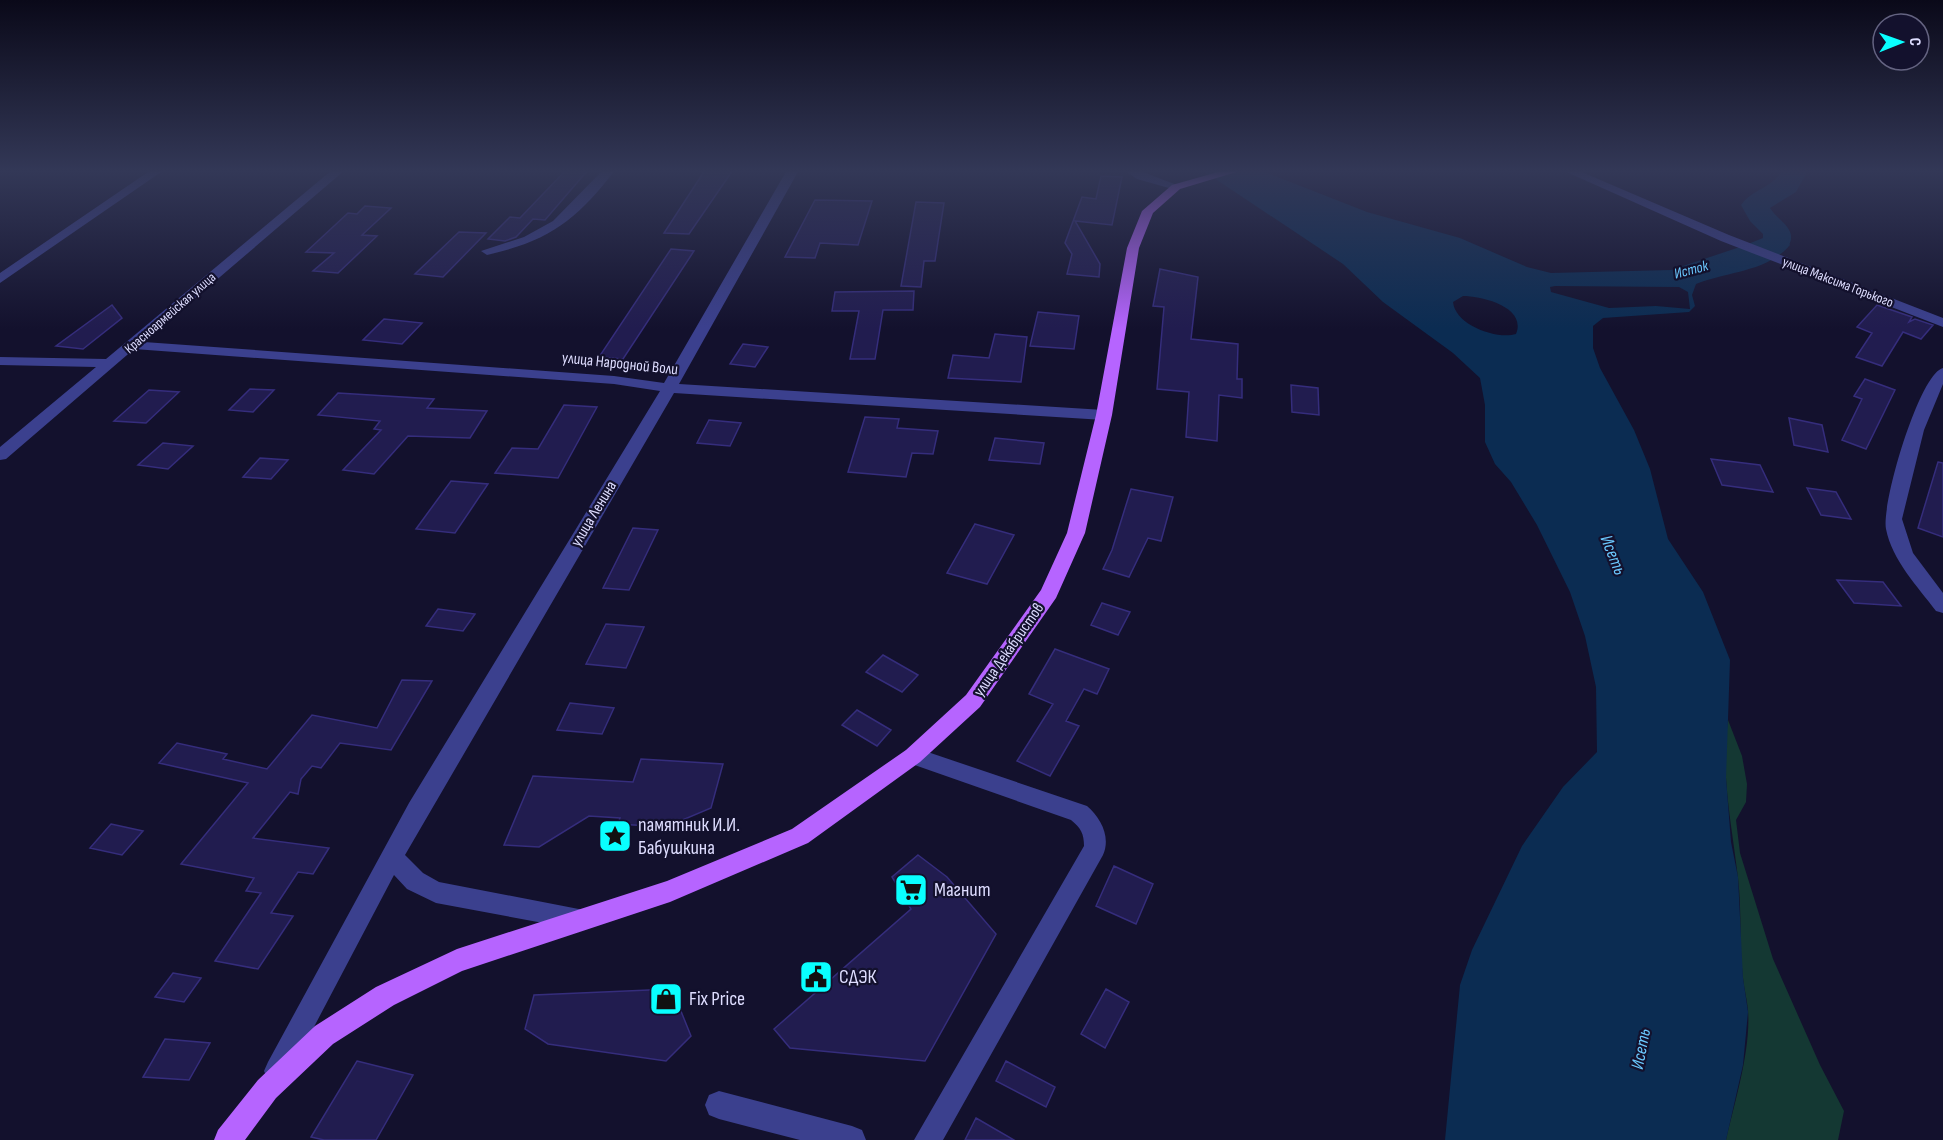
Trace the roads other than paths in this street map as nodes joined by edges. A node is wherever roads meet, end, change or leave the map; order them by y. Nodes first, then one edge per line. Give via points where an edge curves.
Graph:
1 (81, 223) edge
2 (276, 223) edge
3 (560, 223) edge
4 (763, 223) edge
5 (1143, 223) edge
6 (1691, 223) edge
7 (487, 251) dead end
8 (0, 279) edge
9 (1943, 323) edge
10 (132, 345) junction
11 (0, 361) edge
12 (111, 363) junction
13 (1943, 372) edge
14 (669, 388) junction
15 (1104, 415) junction
16 (0, 455) edge
17 (1943, 606) edge
18 (914, 756) junction
19 (392, 857) junction
20 (581, 919) junction
21 (267, 1089) junction
22 (718, 1105) dead end
23 (228, 1140) edge
24 (852, 1140) edge
25 (928, 1140) edge

1 - 8 street
2 - 10 street, Красноармейская улица
3 - 7 street via 521,245
4 - 14 street, улица Ленина
5 - 15 main road, улица Декабристов via 1133,248
6 - 9 street, улица Максима Горького
10 - 12 street, Красноармейская улица
10 - 14 street, улица Народной Воли
11 - 12 street
12 - 16 street, Красноармейская улица
13 - 17 street via 1926,399 1893,519 1900,543 1916,571
14 - 15 street, улица Народной Воли
14 - 19 street, улица Ленина
15 - 18 main road, улица Декабристов via 1076,533 1049,593 974,700
18 - 20 main road, улица Декабристов via 800,836 670,891
18 - 25 street via 1079,813 1089,821 1096,836 1095,848
19 - 20 street via 415,881 436,892
19 - 21 street, улица Ленина
20 - 21 main road, улица Декабристов via 457,961 385,996 324,1035
21 - 23 main road
22 - 24 street

